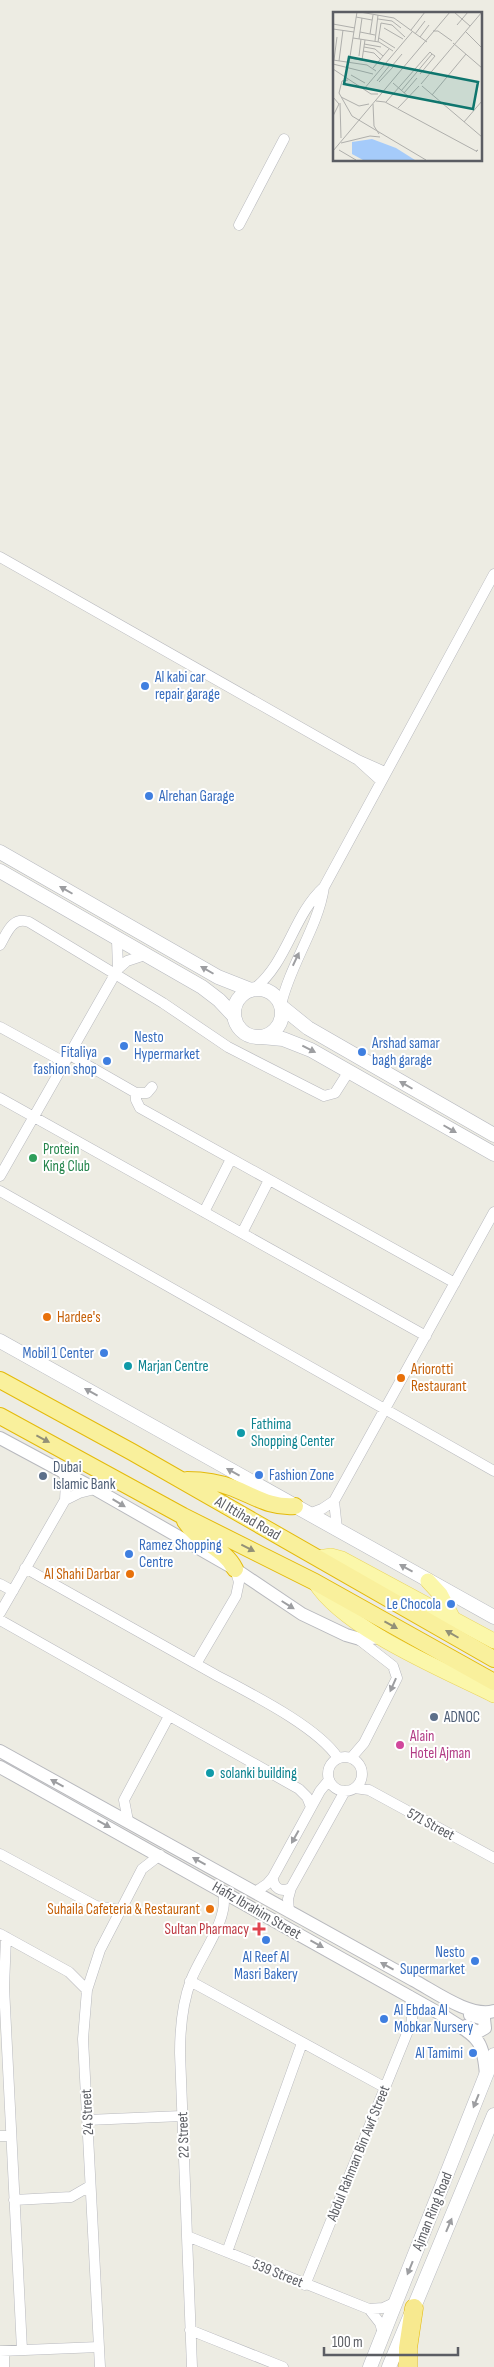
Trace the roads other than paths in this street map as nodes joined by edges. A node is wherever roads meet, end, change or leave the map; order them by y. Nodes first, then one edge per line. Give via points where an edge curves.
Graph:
1 (284, 139) dead end
2 (239, 225) dead end
3 (0, 557) edge
4 (494, 574) edge
5 (383, 776) junction
6 (0, 852) edge
7 (0, 872) edge
8 (324, 887) junction
9 (117, 940) junction
10 (0, 945) edge
11 (144, 955) junction
12 (116, 972) junction
13 (253, 989) junction
14 (281, 1006) junction
15 (234, 1016) junction
16 (0, 1027) edge
17 (262, 1037) junction
18 (66, 1058) junction
19 (348, 1071) junction
20 (152, 1087) dead end
21 (136, 1094) junction
22 (0, 1098) edge
23 (33, 1116) junction
24 (494, 1135) edge
25 (494, 1154) edge
26 (232, 1160) junction
27 (0, 1176) edge
28 (269, 1180) junction
29 (0, 1191) edge
30 (204, 1212) junction
31 (494, 1212) edge
32 (242, 1233) junction
33 (455, 1283) junction
34 (426, 1336) junction
35 (0, 1341) edge
36 (0, 1380) edge
37 (385, 1408) junction
38 (0, 1416) edge
39 (0, 1438) edge
40 (63, 1471) junction
41 (494, 1471) edge
42 (182, 1480) junction
43 (95, 1489) junction
44 (65, 1500) junction
45 (334, 1501) junction
46 (302, 1510) junction
47 (183, 1516) junction
48 (337, 1529) junction
49 (319, 1558) junction
50 (25, 1568) junction
51 (235, 1569) junction
52 (428, 1581) junction
53 (315, 1582) junction
54 (0, 1584) edge
55 (256, 1584) junction
56 (13, 1591) junction
57 (236, 1596) junction
58 (0, 1613) edge
59 (452, 1617) junction
60 (494, 1617) edge
61 (0, 1620) edge
62 (382, 1637) junction
63 (357, 1638) junction
64 (494, 1641) edge
65 (494, 1658) edge
66 (196, 1664) junction
67 (494, 1682) edge
68 (494, 1695) edge
69 (169, 1716) junction
70 (0, 1751) edge
71 (338, 1758) junction
72 (351, 1758) junction
73 (0, 1767) edge
74 (329, 1780) junction
75 (358, 1784) junction
76 (299, 1789) junction
77 (320, 1791) junction
78 (345, 1791) junction
79 (124, 1800) junction
80 (312, 1807) junction
81 (104, 1809) junction
82 (128, 1822) junction
83 (139, 1844) junction
84 (0, 1854) edge
85 (160, 1855) junction
86 (494, 1858) edge
87 (142, 1869) junction
88 (273, 1877) junction
89 (291, 1888) junction
90 (223, 1891) junction
91 (255, 1892) junction
92 (244, 1903) junction
93 (96, 1906) junction
94 (119, 1910) junction
95 (224, 1911) junction
96 (289, 1912) junction
97 (110, 1927) junction
98 (3, 1936) edge
99 (92, 1971) junction
100 (69, 1972) junction
101 (190, 1981) junction
102 (87, 1990) junction
103 (441, 1995) junction
104 (410, 1996) junction
105 (432, 2008) junction
106 (494, 2010) edge
107 (444, 2016) junction
108 (412, 2021) junction
109 (302, 2043) junction
110 (494, 2055) edge
111 (4, 2065) edge
112 (486, 2076) junction
113 (384, 2087) junction
114 (494, 2115) edge
115 (182, 2116) junction
116 (87, 2120) junction
117 (0, 2136) edge
118 (11, 2136) junction
119 (90, 2186) junction
120 (71, 2197) junction
121 (14, 2200) junction
122 (92, 2209) junction
123 (187, 2236) junction
124 (227, 2252) junction
125 (305, 2285) junction
126 (396, 2302) junction
127 (414, 2308) junction
128 (370, 2309) junction
129 (190, 2330) junction
130 (384, 2333) junction
131 (98, 2346) junction
132 (22, 2350) junction
133 (2, 2351) edge
134 (277, 2366) edge
135 (4, 2367) edge
136 (100, 2367) edge
137 (192, 2367) edge
138 (370, 2367) edge
139 (389, 2367) edge
140 (408, 2367) edge

1 - 2 street
3 - 5 street
4 - 5 street
5 - 8 street
13 -> 6 main road via 218,977
7 - 9 main road
8 - 13 street via 309,905 272,971
14 -> 8 street via 290,972 320,907
9 - 11 main road
9 - 12 street
10 - 12 street via 12,925 25,921
11 - 12 street via 127,961
11 - 15 main road via 202,987
12 - 18 street
12 - 19 street via 228,1047 324,1096 335,1094
13 - 14 main road via 272,994
13 - 15 main road via 238,999
14 - 17 main road via 280,1024
24 -> 14 main road via 308,1028
15 - 17 main road via 241,1031
16 - 18 street
17 -> 19 main road via 302,1045
18 - 21 street
18 - 23 street
19 -> 25 main road
20 - 21 street via 147,1093
21 - 26 street via 140,1108
22 - 23 street
23 - 27 street
23 - 30 street
26 - 28 street
26 - 30 street
28 - 32 street
28 - 33 street
29 - 37 street
30 - 32 street
31 - 33 street
32 - 34 street
33 - 34 street
34 - 37 street
46 -> 35 main road
36 - 42 highway, Al Ittihad Road
37 - 41 street
37 - 45 street
38 -> 47 highway, Al Ittihad Road
39 - 40 street
40 - 43 street
40 - 44 street
42 - 46 highway via 218,1484 266,1504
42 - 49 highway, Al Ittihad Road
43 - 44 street via 79,1492
43 -> 51 street
44 - 50 street
45 - 46 street via 322,1509
45 - 48 street
46 - 48 main road
47 - 51 highway via 192,1530 222,1552
47 -> 53 highway, Al Ittihad Road
52 -> 48 main road
49 - 59 main road via 331,1556 342,1559
65 -> 49 highway, Al Ittihad Road
50 - 56 street
50 - 66 street
51 - 55 street
51 - 57 street via 238,1582
52 - 59 main road via 440,1594
52 - 60 main road
53 - 62 main road via 339,1610
53 -> 67 highway, Al Ittihad Road
54 - 56 street
55 - 57 street
55 -> 63 street via 302,1614
56 - 58 street
57 - 66 street
59 - 64 main road
61 - 69 street
62 - 63 street
62 - 68 main road
63 -> 72 street via 393,1666 397,1678 364,1743
66 - 71 street via 306,1728 326,1743
69 - 76 street
69 - 79 street
81 -> 70 street, Hafiz Ibrahim Street
71 - 72 street
71 - 74 street via 328,1770
72 - 75 street via 362,1769
73 -> 83 street, Hafiz Ibrahim Street
74 - 77 street
74 - 78 street via 335,1788
75 - 78 street
75 - 86 street, 571 Street
76 - 77 street
76 - 80 street
77 - 80 street
78 - 89 street
79 - 81 street
79 - 82 street
80 -> 88 street
81 - 82 street, Hafiz Ibrahim Street
91 -> 82 street, Hafiz Ibrahim Street
83 - 85 street, Hafiz Ibrahim Street
83 - 87 street
84 - 93 street
85 - 87 street, 24 Street
85 - 90 street, Hafiz Ibrahim Street
87 - 94 street, 24 Street
88 - 89 street via 278,1889
88 - 91 street
89 - 96 street
90 - 92 street, Hafiz Ibrahim Street
90 - 95 street, 22 Street
91 - 96 street, Hafiz Ibrahim Street
92 - 95 street
92 -> 104 street, Hafiz Ibrahim Street
93 - 94 street
93 - 97 street
94 - 97 street, 24 Street
95 - 101 street, 22 Street
103 -> 96 street, Hafiz Ibrahim Street
97 - 99 street, 24 Street
98 - 100 street
98 - 111 street
99 - 100 street
99 - 102 street, 24 Street
100 - 102 street
101 - 109 street
101 - 115 street, 22 Street via 180,2030
102 - 116 street, 24 Street via 83,2025
103 - 106 street, Hafiz Ibrahim Street via 476,2012
103 - 107 street via 464,2013 482,2018 486,2025 478,2032
104 - 105 street, Hafiz Ibrahim Street
104 - 108 street, Abdul Rahman Bin Awf Street
105 - 107 street, Hafiz Ibrahim Street
105 - 108 street
107 - 112 street, Hafiz Ibrahim Street via 479,2042
108 - 113 street, Abdul Rahman Bin Awf Street
109 - 113 street
109 - 124 street
110 - 112 main road, Ajman Ring Road
111 - 118 street
112 -> 126 main road, Ajman Ring Road
113 - 125 street, Abdul Rahman Bin Awf Street
127 -> 114 main road, Ajman Ring Road
115 - 116 street
115 - 123 street, 22 Street
116 - 119 street, 24 Street
117 - 118 street
118 - 121 street
119 - 120 street
119 - 122 street, 24 Street
120 - 121 street
120 - 122 street
121 - 132 street
122 - 131 street, 24 Street
123 - 124 street, 539 Street
123 - 129 street, 22 Street
124 - 125 street, 539 Street
125 - 128 street, 539 Street
126 - 128 street
126 - 130 main road, Ajman Ring Road
127 - 139 main road, Ajman Ring Road
127 - 140 highway
128 - 130 street
129 - 134 street
129 - 137 street, 22 Street
130 - 138 main road, Ajman Ring Road
131 - 132 street
131 - 136 street, 24 Street
132 - 133 street
133 - 135 street

